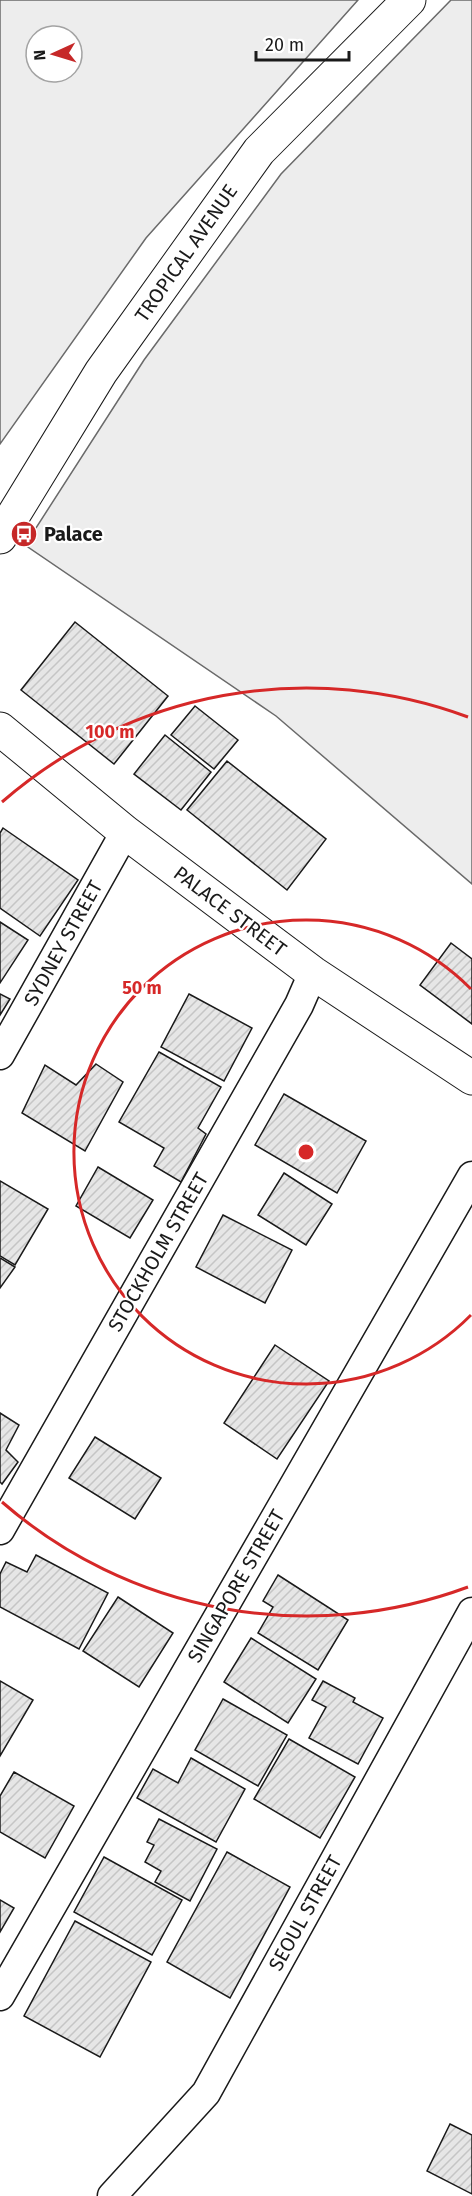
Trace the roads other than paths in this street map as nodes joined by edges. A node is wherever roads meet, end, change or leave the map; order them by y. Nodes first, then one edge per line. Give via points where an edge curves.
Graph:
1 (410, 0) edge
2 (0, 537) edge
3 (0, 729) edge
4 (124, 832) junction
5 (313, 973) junction
6 (0, 1054) edge
7 (472, 1078) edge
8 (472, 1176) edge
9 (0, 1530) edge
10 (472, 1612) edge
11 (0, 1996) edge
12 (112, 2196) edge

1 - 2 street, TROPICAL AVENUE via 259,151 101,372
3 - 4 street, PALACE STREET
4 - 5 street, PALACE STREET
4 - 6 street, SYDNEY STREET
5 - 7 street, PALACE STREET
5 - 9 street, STOCKHOLM STREET via 299,1005
8 - 11 street, SINGAPORE STREET
10 - 12 street, SEOUL STREET via 206,2093

